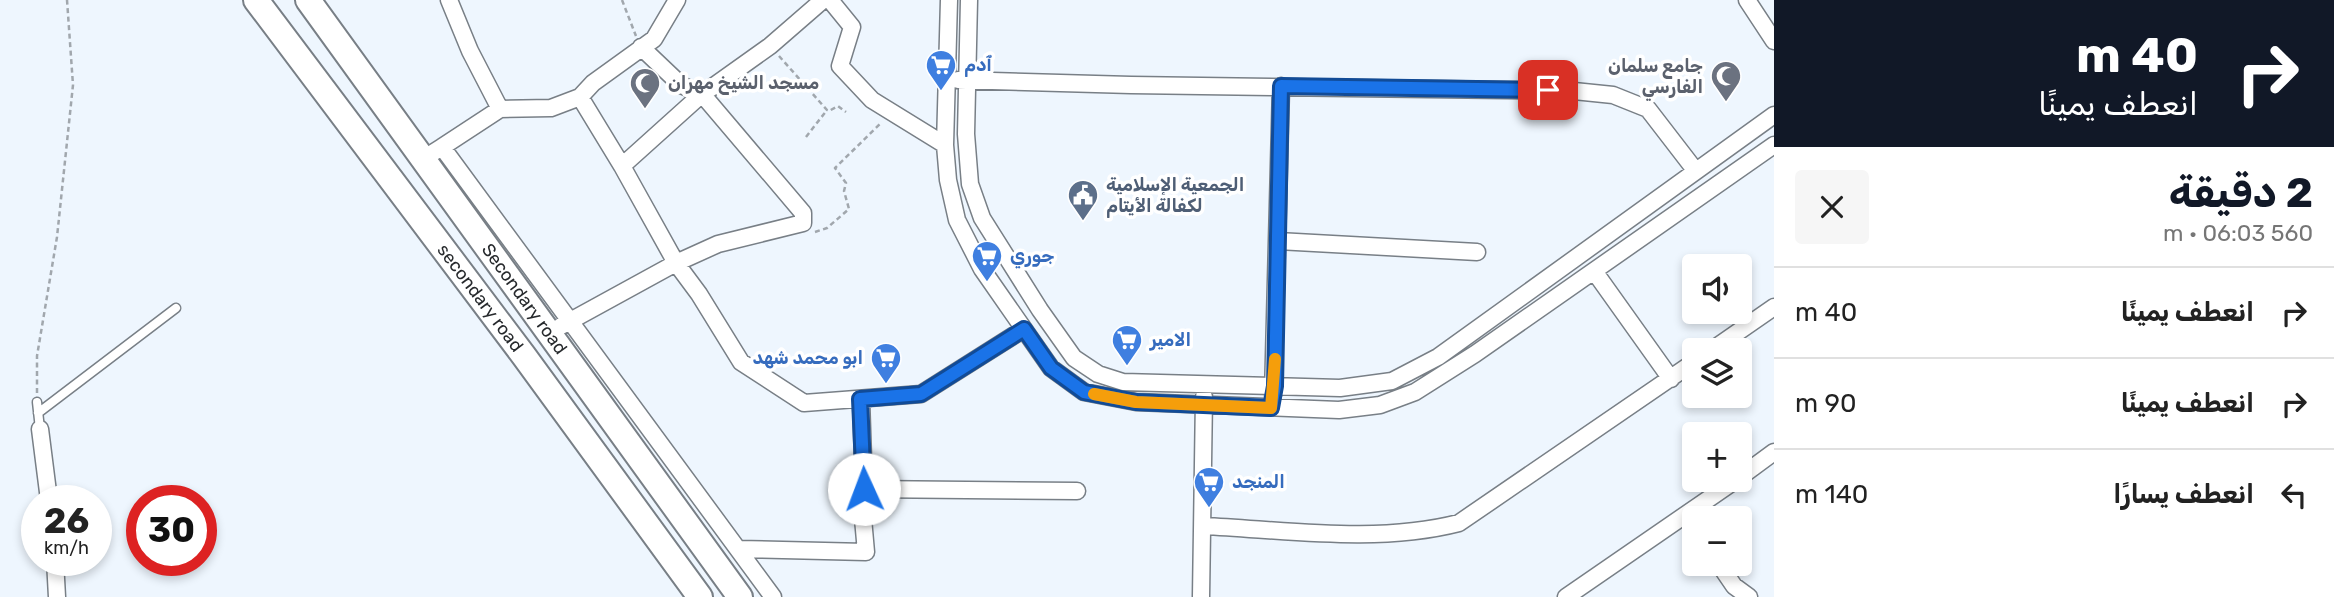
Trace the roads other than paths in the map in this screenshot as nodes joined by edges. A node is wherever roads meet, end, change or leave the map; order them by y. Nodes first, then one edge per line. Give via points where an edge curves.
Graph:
1 (257, 0) edge
2 (449, 0) edge
3 (823, 0) edge
4 (830, 0) edge
5 (949, 0) edge
6 (969, 0) edge
7 (1747, 0) edge
8 (315, 1) edge
9 (670, 2) edge
10 (1774, 41) edge
11 (641, 47) junction
12 (968, 79) junction
13 (945, 81) junction
14 (1281, 86) junction
15 (702, 94) junction
16 (580, 97) junction
17 (500, 109) junction
18 (1774, 115) edge
19 (946, 145) junction
20 (1774, 145) edge
21 (432, 153) junction
22 (622, 166) junction
23 (1695, 170) junction
24 (1278, 242) junction
25 (1477, 252) dead end
26 (677, 263) junction
27 (1594, 271) junction
28 (1774, 307) edge
29 (176, 309) dead end
30 (559, 327) junction
31 (1024, 329) junction
32 (1729, 338) edge
33 (1682, 371) edge
34 (1671, 379) junction
35 (1204, 384) junction
36 (1275, 386) junction
37 (860, 399) junction
38 (37, 402) road end
39 (1204, 405) junction
40 (1271, 408) junction
41 (39, 421) junction
42 (1774, 452) edge
43 (1752, 468) edge
44 (47, 485) edge
45 (864, 489) junction
46 (1077, 491) dead end
47 (1722, 492) edge
48 (1707, 506) edge
49 (1204, 526) junction
50 (1682, 526) edge
51 (738, 549) junction
52 (56, 576) edge
53 (1727, 576) edge
54 (57, 597) edge
55 (700, 597) edge
56 (740, 597) edge
57 (773, 597) edge
58 (1201, 597) edge
59 (1566, 597) edge
60 (1749, 597) edge

1 - 55 main road, secondary road
2 - 17 street
3 - 15 street
4 - 19 street via 852,27 840,65 872,100
5 - 13 street
6 - 12 street
7 - 10 street
8 - 21 main road, Secondary road
9 - 11 street via 663,27
11 - 15 street via 681,85
11 - 16 street
12 - 13 street
12 - 14 street
12 - 35 street via 970,184 982,218 1074,358 1098,374 1123,382
13 - 19 street
14 - 23 street via 1613,95 1648,108
14 - 24 street
15 - 22 street
15 - 26 street via 803,213 803,223 718,244
16 - 17 street via 551,108
16 - 22 street
17 - 21 street
18 - 23 street
19 - 31 street via 957,219 982,269
20 - 27 street
21 - 30 main road, Secondary road
22 - 26 street
23 - 36 street via 1438,357 1392,381 1340,388
24 - 25 street
24 - 36 street
26 - 30 street
26 - 37 street via 741,362 804,403
27 - 34 street
27 - 40 street via 1415,393 1380,405 1339,410
28 - 32 street
29 - 41 lane
30 - 51 street
30 - 56 main road, Secondary road
31 - 37 street via 921,394
31 - 39 street via 1051,368 1084,392 1136,402
33 - 34 street
34 - 49 street via 1459,523 1430,530 1346,534
35 - 36 street
35 - 39 street
36 - 40 street
37 - 45 street
38 - 41 lane
39 - 40 street
39 - 49 street
41 - 44 street
42 - 43 street
45 - 46 street
45 - 51 street via 866,552
47 - 48 street
49 - 58 street
50 - 59 street
51 - 57 street
52 - 54 street
53 - 60 street

